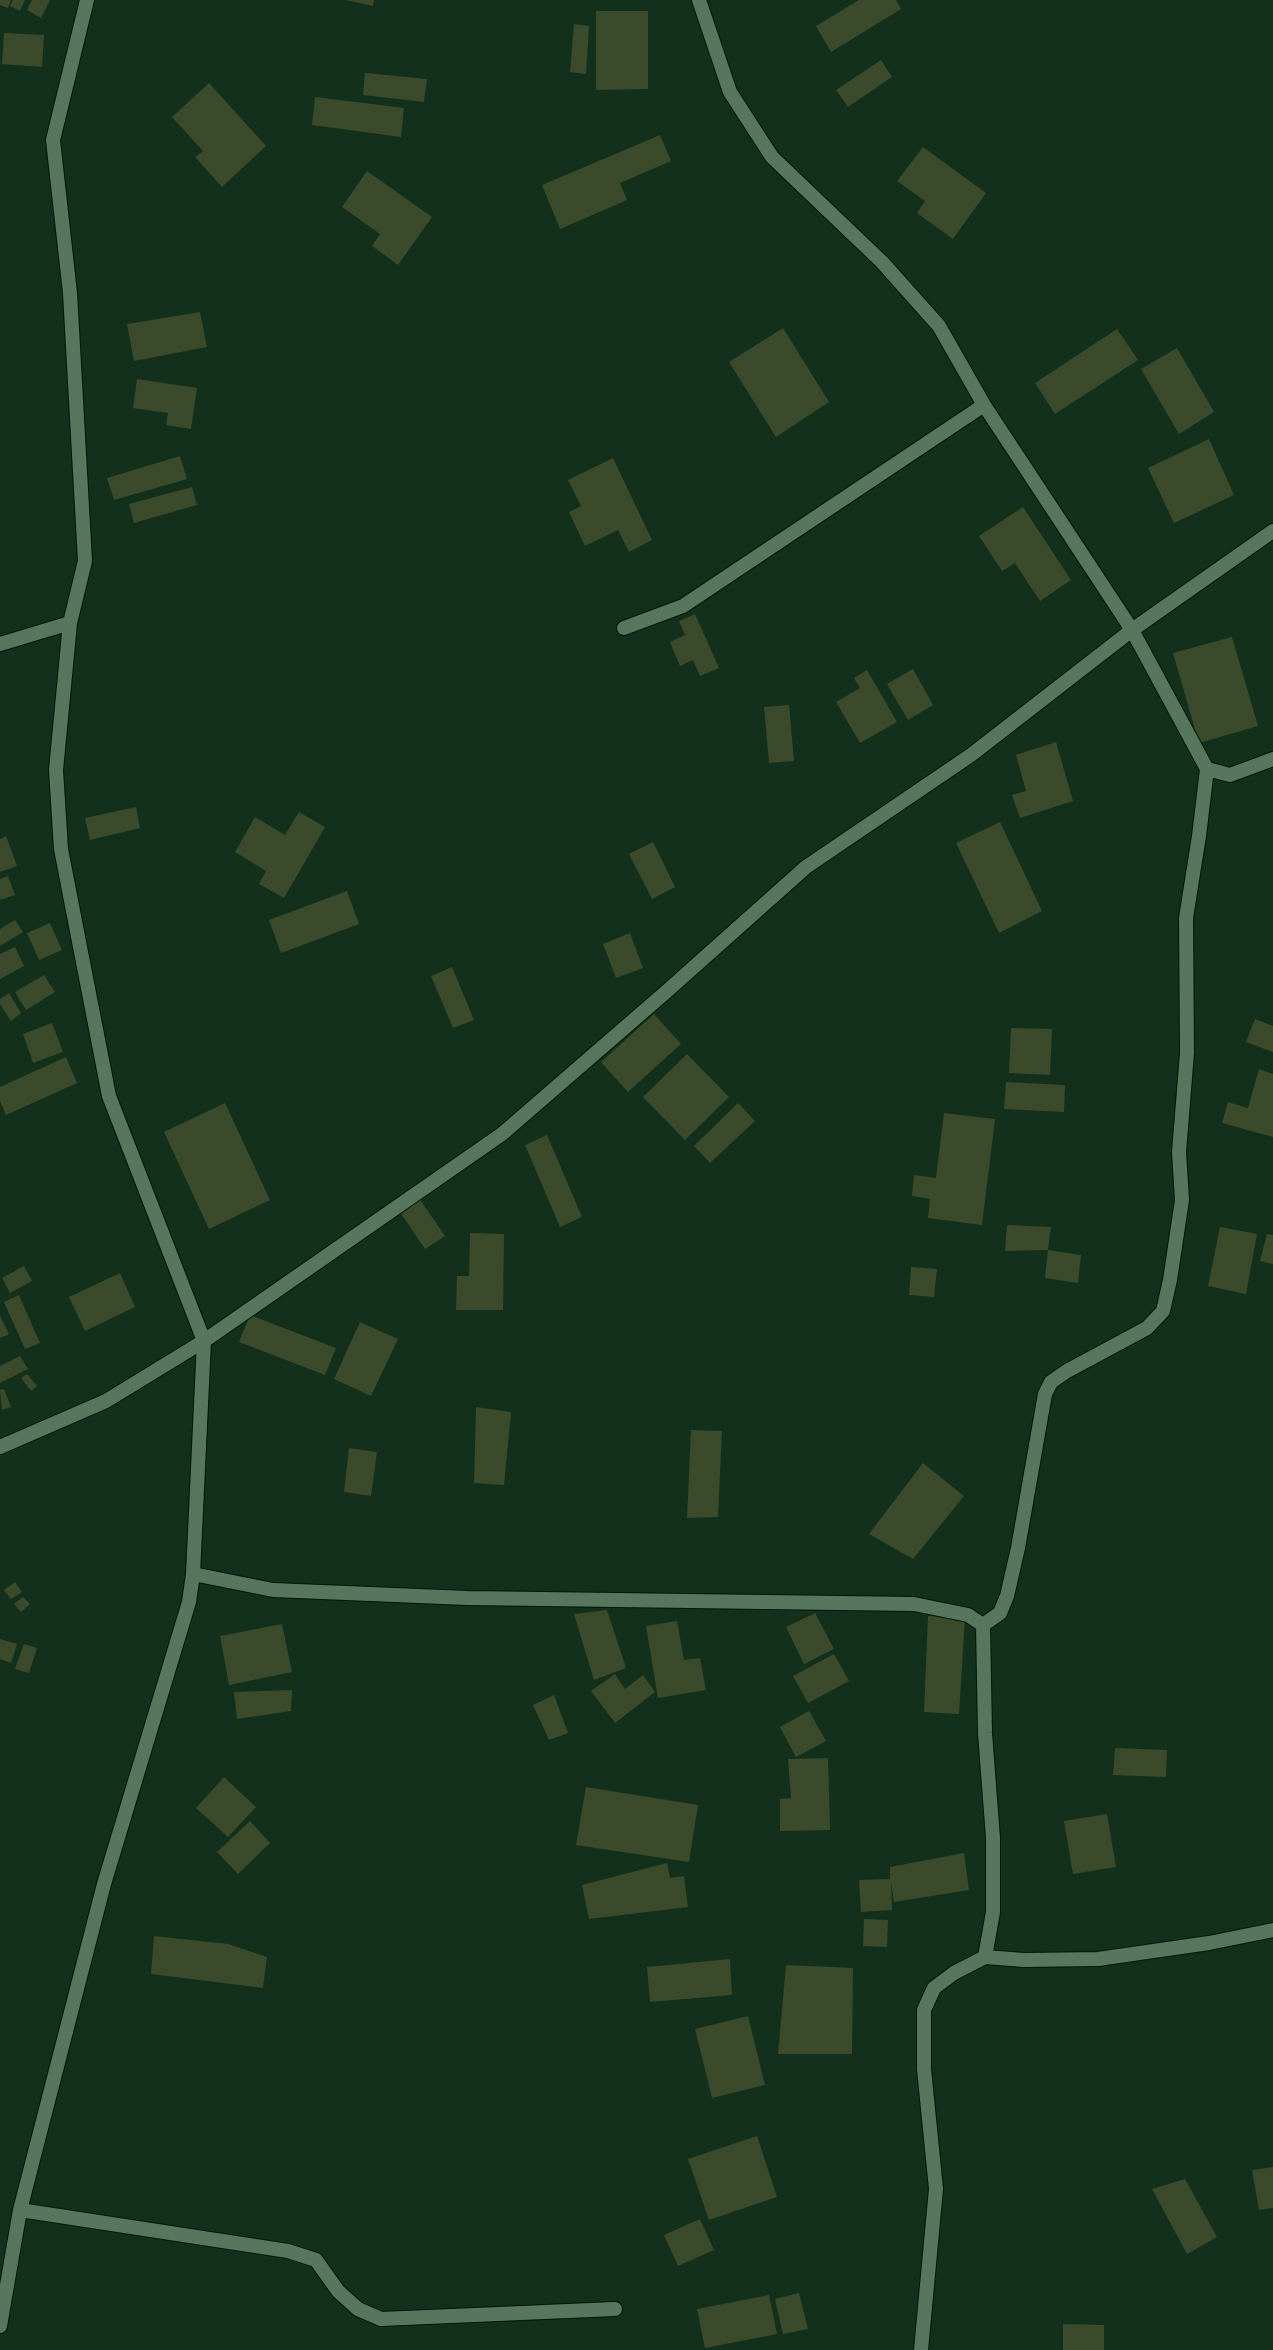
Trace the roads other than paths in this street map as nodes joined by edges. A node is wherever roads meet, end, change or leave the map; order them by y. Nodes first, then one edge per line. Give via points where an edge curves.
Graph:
1 (86, 0) edge
2 (699, 0) edge
3 (984, 405) junction
4 (1273, 531) edge
5 (70, 623) junction
6 (624, 628) dead end
7 (1132, 630) junction
8 (0, 644) edge
9 (1273, 759) edge
10 (1207, 769) junction
11 (204, 1341) junction
12 (0, 1447) edge
13 (193, 1574) junction
14 (983, 1625) junction
15 (1273, 1930) edge
16 (985, 1957) junction
17 (20, 2210) junction
18 (615, 2308) dead end
19 (0, 2326) edge
20 (921, 2350) edge

1 - 5 street via 53,140 70,293 85,561
2 - 3 street via 730,92 772,157 882,262 939,326
3 - 6 street via 683,606
3 - 7 street
4 - 7 street
5 - 8 street
5 - 11 street via 56,770 61,849 109,1096
7 - 10 street
7 - 11 street via 971,755 806,867 502,1134
9 - 10 street via 1230,775
10 - 14 street via 1186,918 1187,1053 1179,1152 1182,1200 1162,1311 1147,1328 1051,1382 1045,1394 1007,1596 1000,1613
11 - 12 street via 106,1401
11 - 13 street
13 - 14 street via 273,1590 467,1598 914,1604 968,1615
13 - 17 street via 189,1602 104,1884
14 - 16 street via 985,1733 993,1838 993,1912
15 - 16 street via 1098,1959
16 - 20 street via 934,1988 924,2010 924,2069 936,2189
17 - 18 street via 288,2251 316,2260 358,2309 381,2319
17 - 19 street

